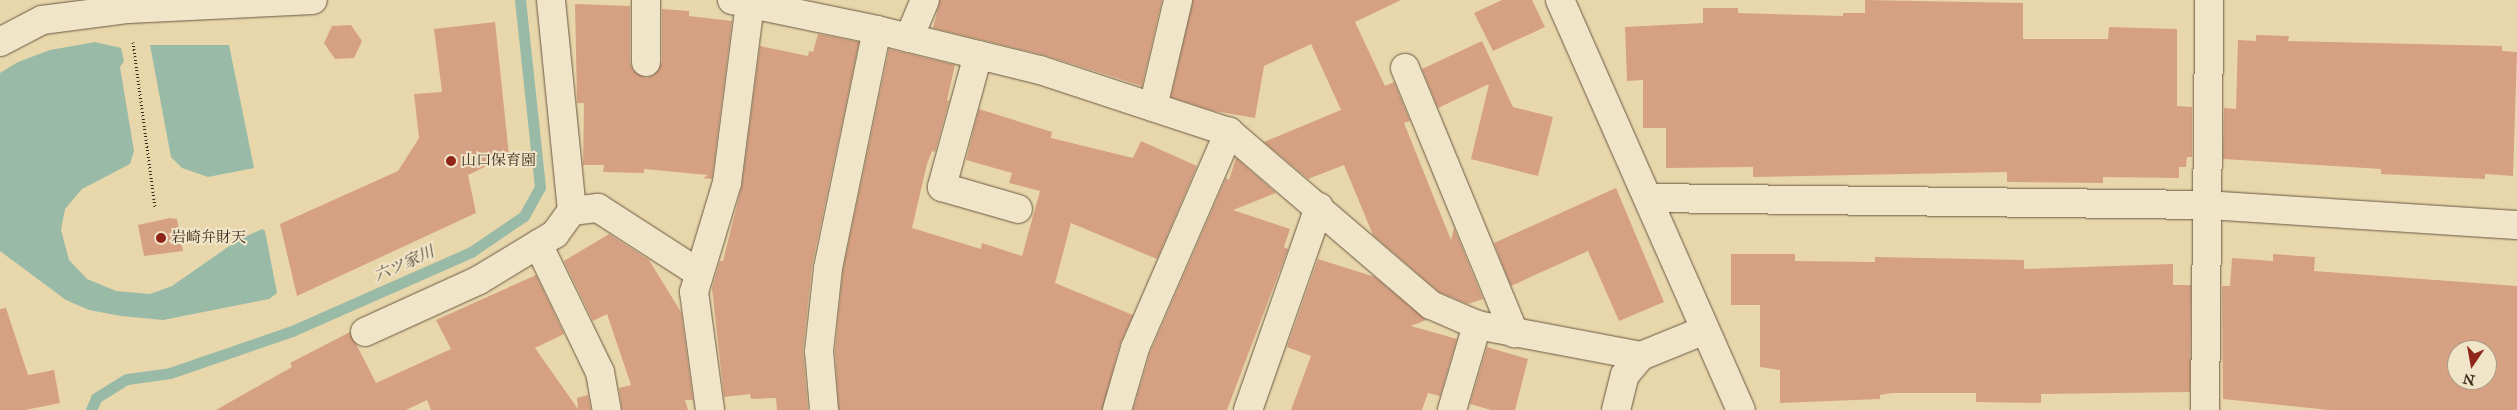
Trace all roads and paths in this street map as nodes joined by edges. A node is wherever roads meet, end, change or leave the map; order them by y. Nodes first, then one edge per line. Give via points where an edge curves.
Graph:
1 (313, 0) edge
2 (551, 0) edge
3 (646, 0) edge
4 (925, 0) edge
5 (1178, 0) edge
6 (1560, 0) edge
7 (2208, 0) edge
8 (741, 2) edge
9 (115, 7) edge
10 (877, 30) junction
11 (909, 38) junction
12 (0, 42) edge
13 (978, 55) junction
14 (646, 62) dead end
15 (1405, 68) dead end
16 (1153, 107) junction
17 (1229, 132) junction
18 (1648, 198) junction
19 (2207, 205) junction
20 (155, 207) dead end
21 (1319, 207) junction
22 (1018, 208) dead end
23 (572, 212) junction
24 (2517, 225) edge
25 (538, 244) junction
26 (699, 274) junction
27 (1478, 325) junction
28 (1705, 330) junction
29 (365, 332) dead end
30 (1514, 333) junction
31 (1641, 356) junction
32 (607, 410) edge
33 (710, 410) edge
34 (824, 410) edge
35 (1117, 410) edge
36 (1248, 410) edge
37 (1452, 410) edge
38 (1616, 410) edge
39 (1741, 410) edge
40 (2205, 410) edge

1 - 9 street
2 - 23 street
3 - 14 street
4 - 11 street
5 - 16 street
6 - 18 street
7 - 19 street
8 - 10 street
8 - 26 street via 728,183
9 - 12 street via 42,20
9 - 20 path
10 - 11 street
10 - 34 street via 828,268 819,351
11 - 13 street
13 - 16 street via 1040,70
13 - 22 street via 942,187
15 - 30 street
16 - 17 street
17 - 21 street
17 - 35 street via 1134,348
18 - 19 street
18 - 28 street
19 - 24 street
19 - 40 street
21 - 27 street via 1431,305
21 - 36 street
23 - 25 street via 555,234
23 - 26 street via 598,208
25 - 29 street via 480,280
25 - 32 street via 600,372
26 - 33 street via 694,292
27 - 30 street
27 - 37 street
28 - 31 street
28 - 39 street
30 - 31 street
31 - 38 street via 1625,375

